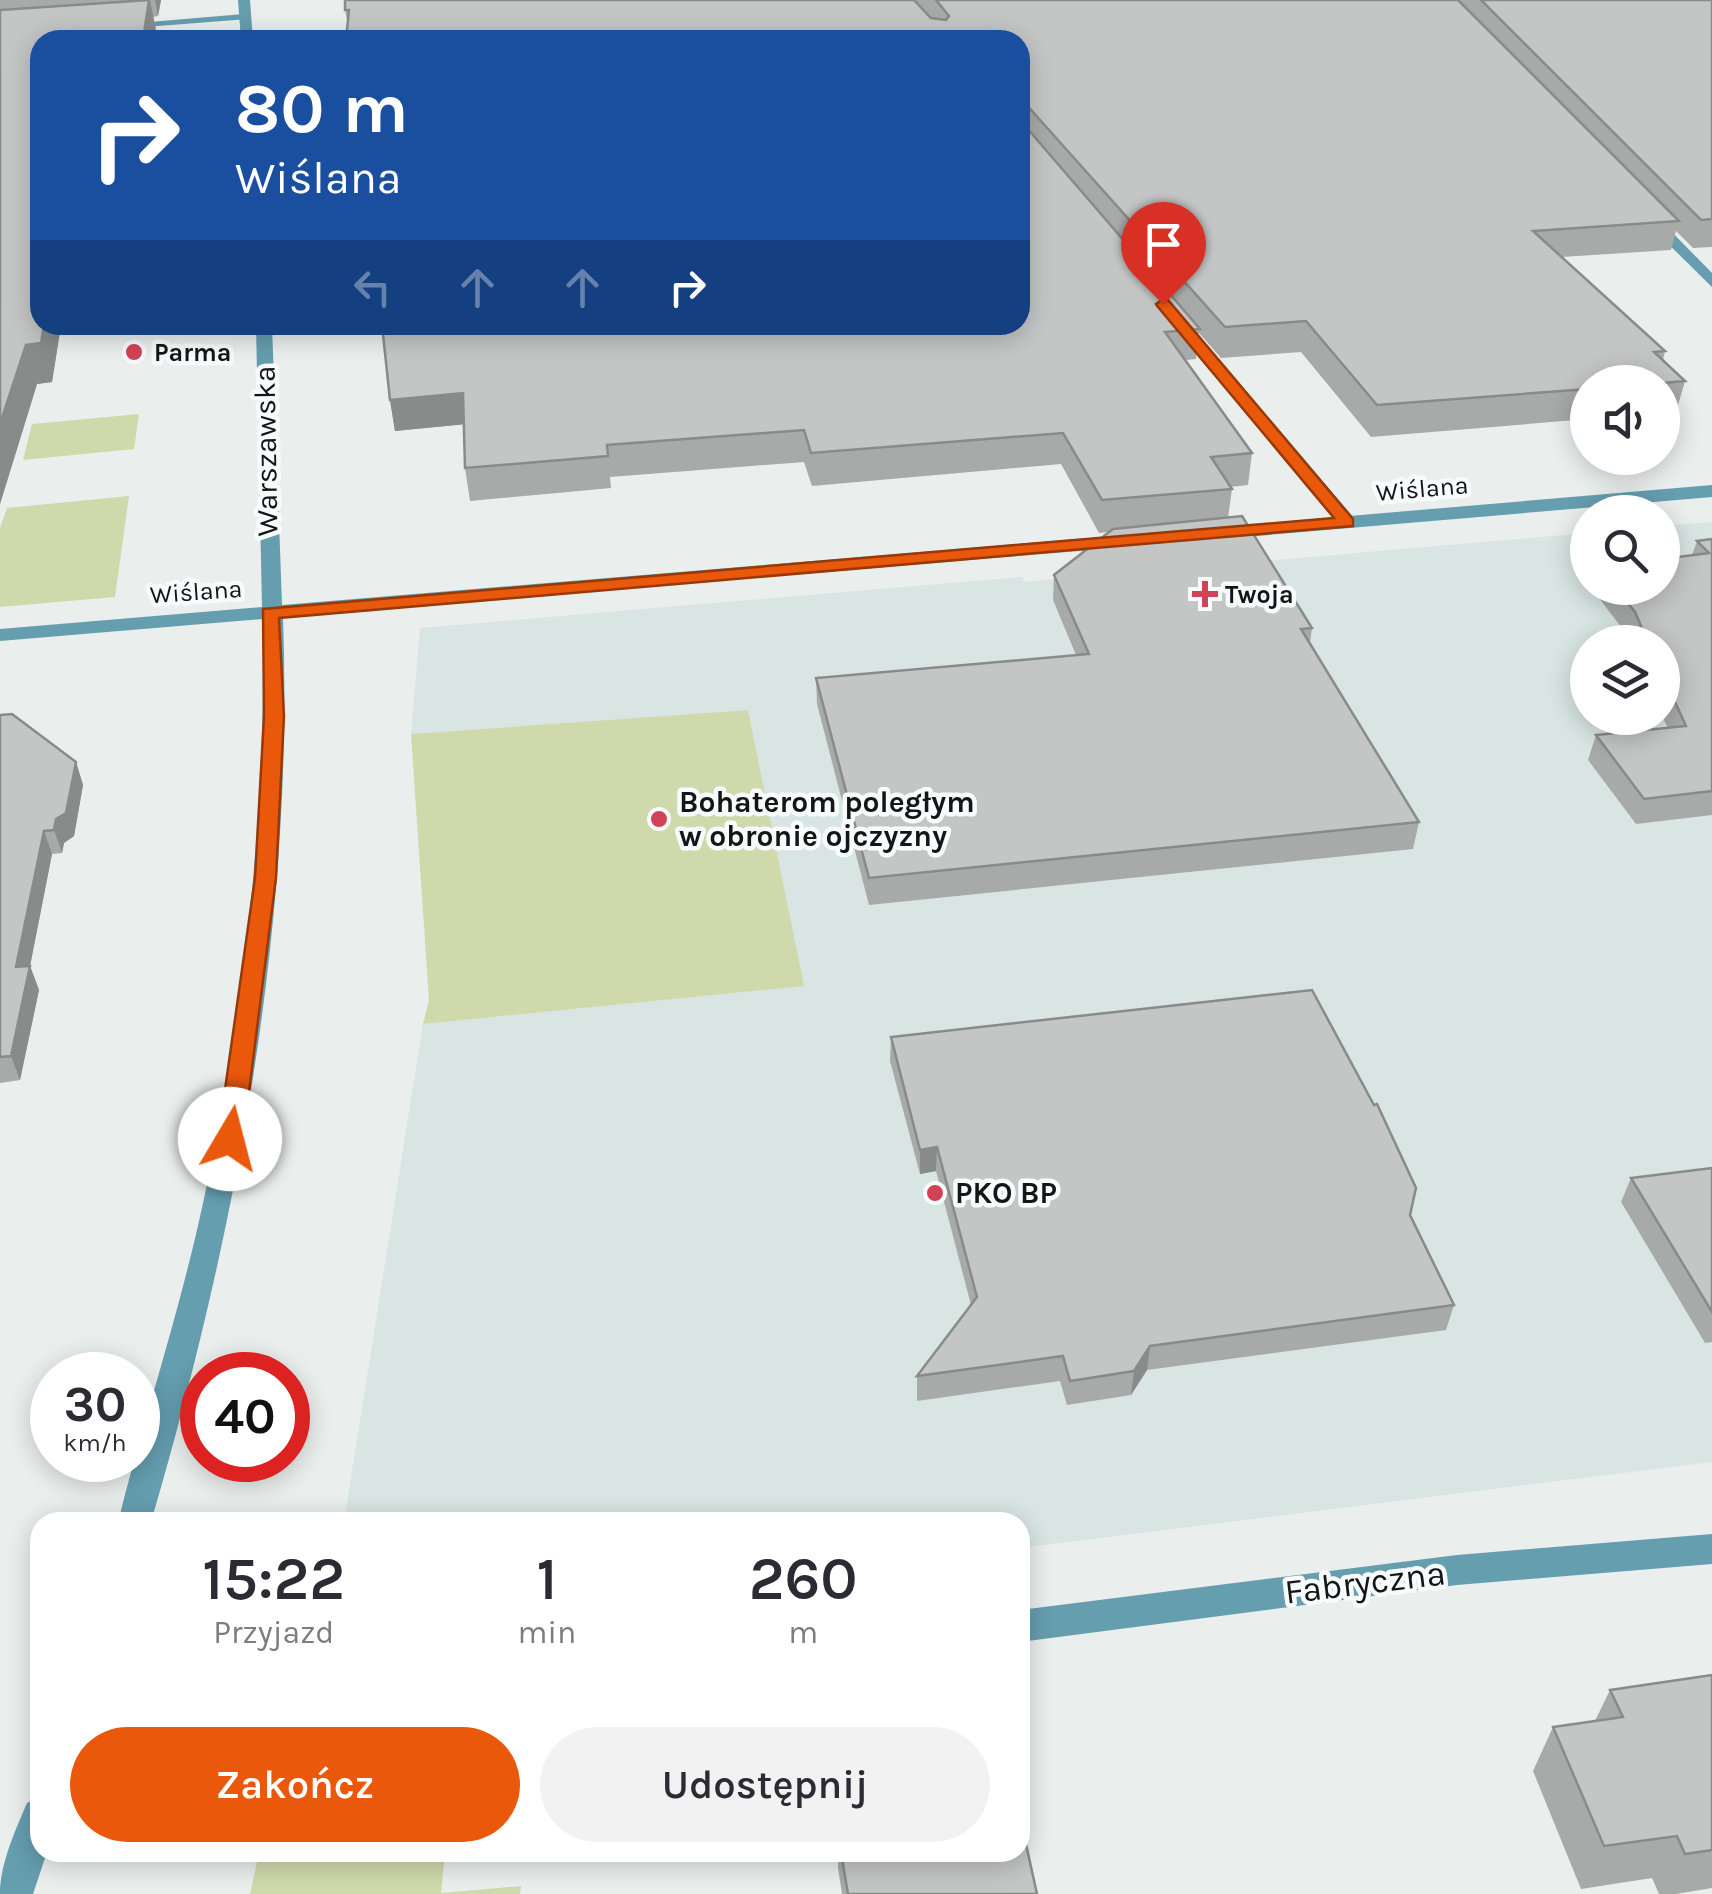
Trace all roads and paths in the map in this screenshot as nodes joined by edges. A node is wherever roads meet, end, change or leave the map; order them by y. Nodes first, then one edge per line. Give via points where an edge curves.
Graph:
1 (244, 0) edge
2 (244, 17) junction
3 (114, 26) edge
4 (246, 30) edge
5 (1644, 212) edge
6 (1712, 282) edge
7 (1168, 310) edge
8 (264, 335) edge
9 (1712, 491) edge
10 (1346, 522) junction
11 (1194, 535) edge
12 (1156, 538) edge
13 (270, 613) junction
14 (0, 636) edge
15 (137, 1512) edge
16 (1712, 1549) edge
17 (1030, 1625) edge
18 (30, 1846) edge
19 (14, 1894) edge

1 - 2 street
2 - 3 street
2 - 4 street
5 - 6 street
7 - 10 street
8 - 13 street, Warszawska
9 - 10 street, Wiślana
10 - 11 street, Wiślana
12 - 13 street, Wiślana
13 - 14 street, Wiślana
13 - 15 street, Warszawska via 274,716 266,878 230,1139 173,1400
16 - 17 street, Fabryczna via 1457,1570
18 - 19 street

